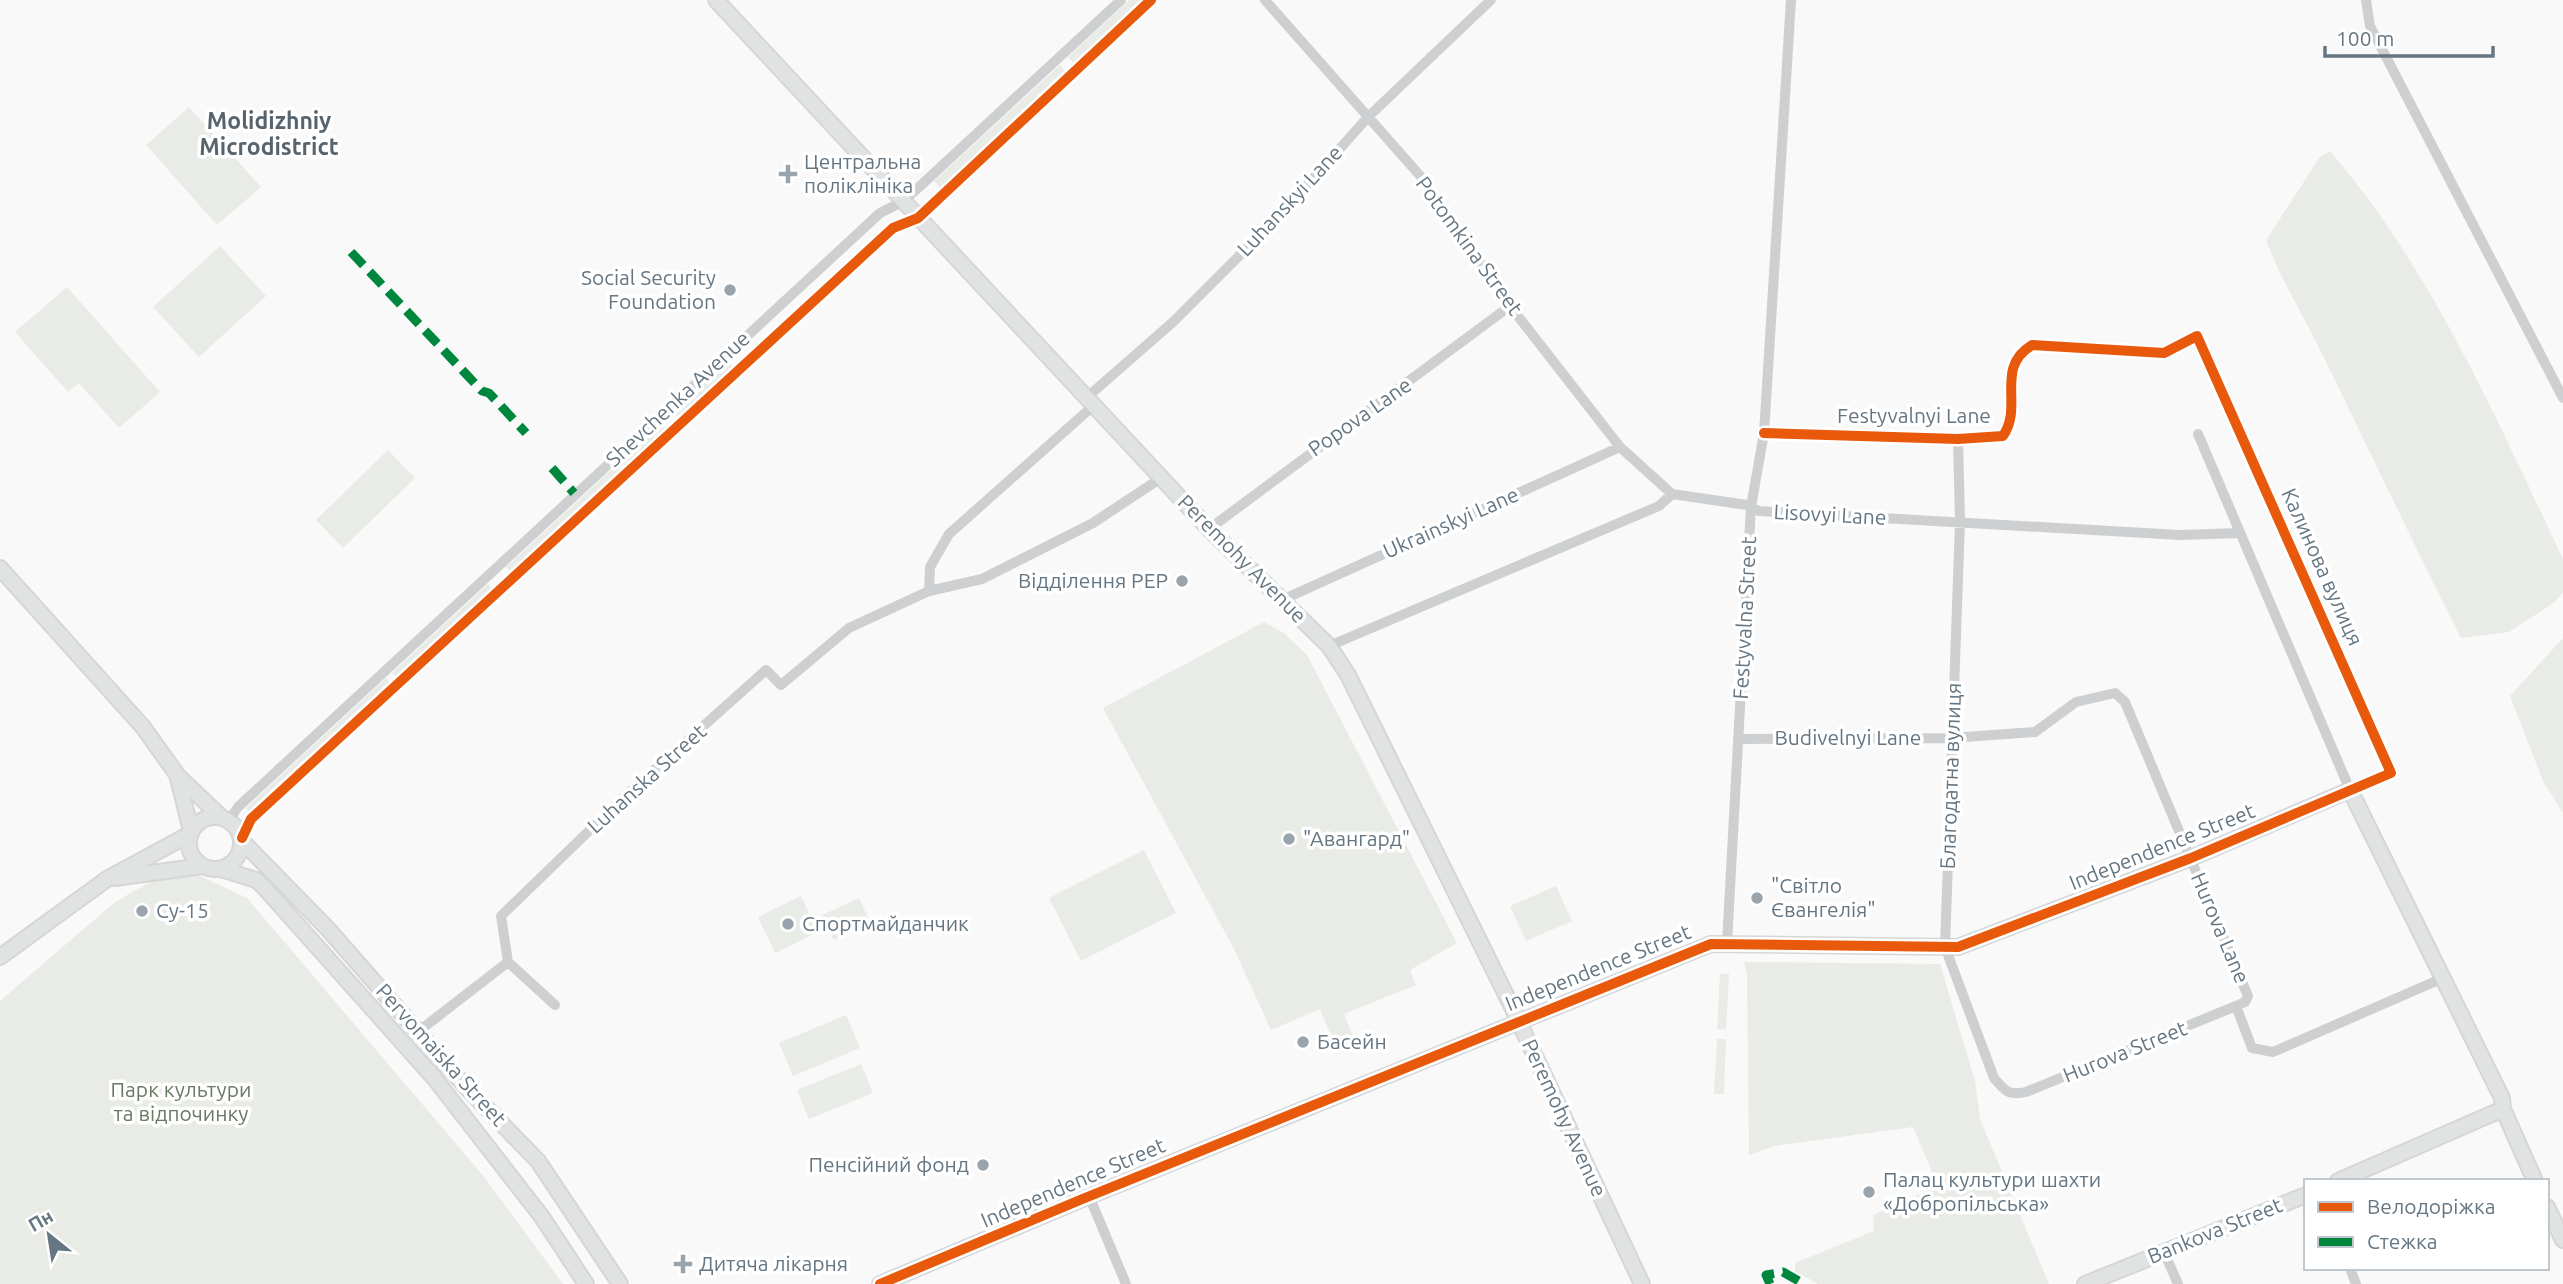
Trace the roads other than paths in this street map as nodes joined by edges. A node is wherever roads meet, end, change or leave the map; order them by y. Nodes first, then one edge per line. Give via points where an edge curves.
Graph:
1 (716, 0) edge
2 (1121, 0) edge
3 (1151, 0) edge
4 (1265, 0) edge
5 (1491, 0) edge
6 (1791, 0) edge
7 (2366, 0) edge
8 (1368, 117) junction
9 (902, 202) junction
10 (918, 218) junction
11 (1510, 306) junction
12 (2197, 336) joint
13 (2563, 398) edge
14 (1089, 402) junction
15 (1764, 433) junction
16 (2198, 434) dead end
17 (1958, 439) junction
18 (1620, 447) junction
19 (1161, 478) junction
20 (1672, 494) junction
21 (1751, 507) junction
22 (1960, 522) junction
23 (1209, 529) junction
24 (2240, 533) junction
25 (0, 568) edge
26 (929, 591) junction
27 (1282, 600) junction
28 (1329, 646) junction
29 (2115, 693) joint
30 (1951, 738) junction
31 (1739, 739) junction
32 (178, 776) junction
33 (2350, 790) junction
34 (224, 818) junction
35 (191, 833) junction
36 (242, 840) junction
37 (2191, 858) junction
38 (202, 866) junction
39 (221, 869) junction
40 (107, 879) junction
41 (1727, 943) junction
42 (1945, 947) junction
43 (0, 957) edge
44 (508, 962) junction
45 (2443, 978) junction
46 (555, 1005) dead end
47 (2236, 1006) junction
48 (1519, 1021) junction
49 (419, 1031) junction
50 (2013, 1095) joint
51 (2502, 1110) junction
52 (2343, 1179) edge
53 (2534, 1179) edge
54 (1089, 1196) junction
55 (2304, 1196) edge
56 (2549, 1211) edge
57 (2563, 1240) edge
58 (2164, 1252) junction
59 (586, 1284) edge
60 (620, 1284) edge
61 (880, 1284) edge
62 (1126, 1284) edge
63 (1642, 1284) edge
64 (2085, 1284) edge
65 (2178, 1284) edge

1 - 9 main road, Peremohy Avenue
2 - 9 street, Shevchenka Avenue
3 - 10 street, Shevchenka Avenue
4 - 8 street, Potomkina Street
5 - 8 street, Luhanskyi Lane
6 - 15 street, Festyvalna Street
7 - 13 street via 2370,26
8 - 11 street, Potomkina Street via 1423,179
8 - 14 street, Luhanskyi Lane via 1276,219
9 - 10 main road, Peremohy Avenue
9 - 34 street, Shevchenka Avenue via 880,213
10 - 14 main road, Peremohy Avenue
10 - 36 street, Shevchenka Avenue via 893,228 683,420 251,819
11 - 18 street, Potomkina Street
11 - 23 street, Popova Lane
12 - 17 street, Festyvalnyi Lane via 2165,353 2032,345 2012,365 2010,426 2003,436
12 - 33 street, Калинова вулиця via 2391,773
14 - 19 main road, Peremohy Avenue
14 - 26 street via 949,534 929,567
15 - 17 street, Festyvalnyi Lane
15 - 21 street, Festyvalna Street
16 - 24 street
17 - 22 street, Благодатна вулиця
18 - 20 street, Potomkina Street
18 - 27 street, Ukrainskyi Lane
19 - 23 main road, Peremohy Avenue
19 - 26 street, Luhanska Street via 1094,523 982,579
20 - 21 street, Lisovyi Lane
20 - 28 street via 1659,506
21 - 22 street, Lisovyi Lane
21 - 31 street, Festyvalna Street
22 - 24 street, Lisovyi Lane via 2180,535
22 - 30 street, Благодатна вулиця
23 - 27 main road, Peremohy Avenue
24 - 33 street
25 - 32 main road via 143,727
26 - 44 street, Luhanska Street via 849,628 780,685 766,670 501,916
27 - 28 main road, Peremohy Avenue
28 - 48 main road, Peremohy Avenue via 1348,675
29 - 30 street, Budivelnyi Lane via 2076,702 2035,732
29 - 37 street, Hurova Lane via 2125,702
30 - 31 street, Budivelnyi Lane
30 - 42 street, Благодатна вулиця
31 - 41 street, Festyvalna Street
32 - 34 main road
32 - 35 main road
33 - 37 main road, Independence Street
33 - 45 main road
34 - 35 main road via 201,820
34 - 36 main road via 238,829
35 - 38 main road via 190,851
35 - 40 main road
36 - 39 main road via 240,853
36 - 49 main road, Pervomaiska Street
37 - 42 main road, Independence Street via 1975,942
37 - 47 street, Hurova Lane via 2248,996
38 - 39 main road
38 - 40 main road
39 - 59 main road, Pervomaiska Street via 263,886 435,1079 534,1207
40 - 43 main road
41 - 42 main road, Independence Street
41 - 48 main road, Independence Street via 1711,944
42 - 50 street, Благодатна вулиця via 1994,1078
44 - 46 street
44 - 49 street
45 - 47 street, Hurova Lane via 2273,1052 2252,1048
45 - 51 main road via 2502,1098
47 - 50 street, Hurova Street
48 - 54 main road, Independence Street
48 - 63 main road, Peremohy Avenue
49 - 60 main road, Pervomaiska Street via 538,1161
51 - 52 main road
51 - 53 main road
54 - 61 main road, Independence Street
54 - 62 street
55 - 58 main road, Bankova Street
56 - 57 main road
58 - 64 main road, Bankova Street
58 - 65 street

